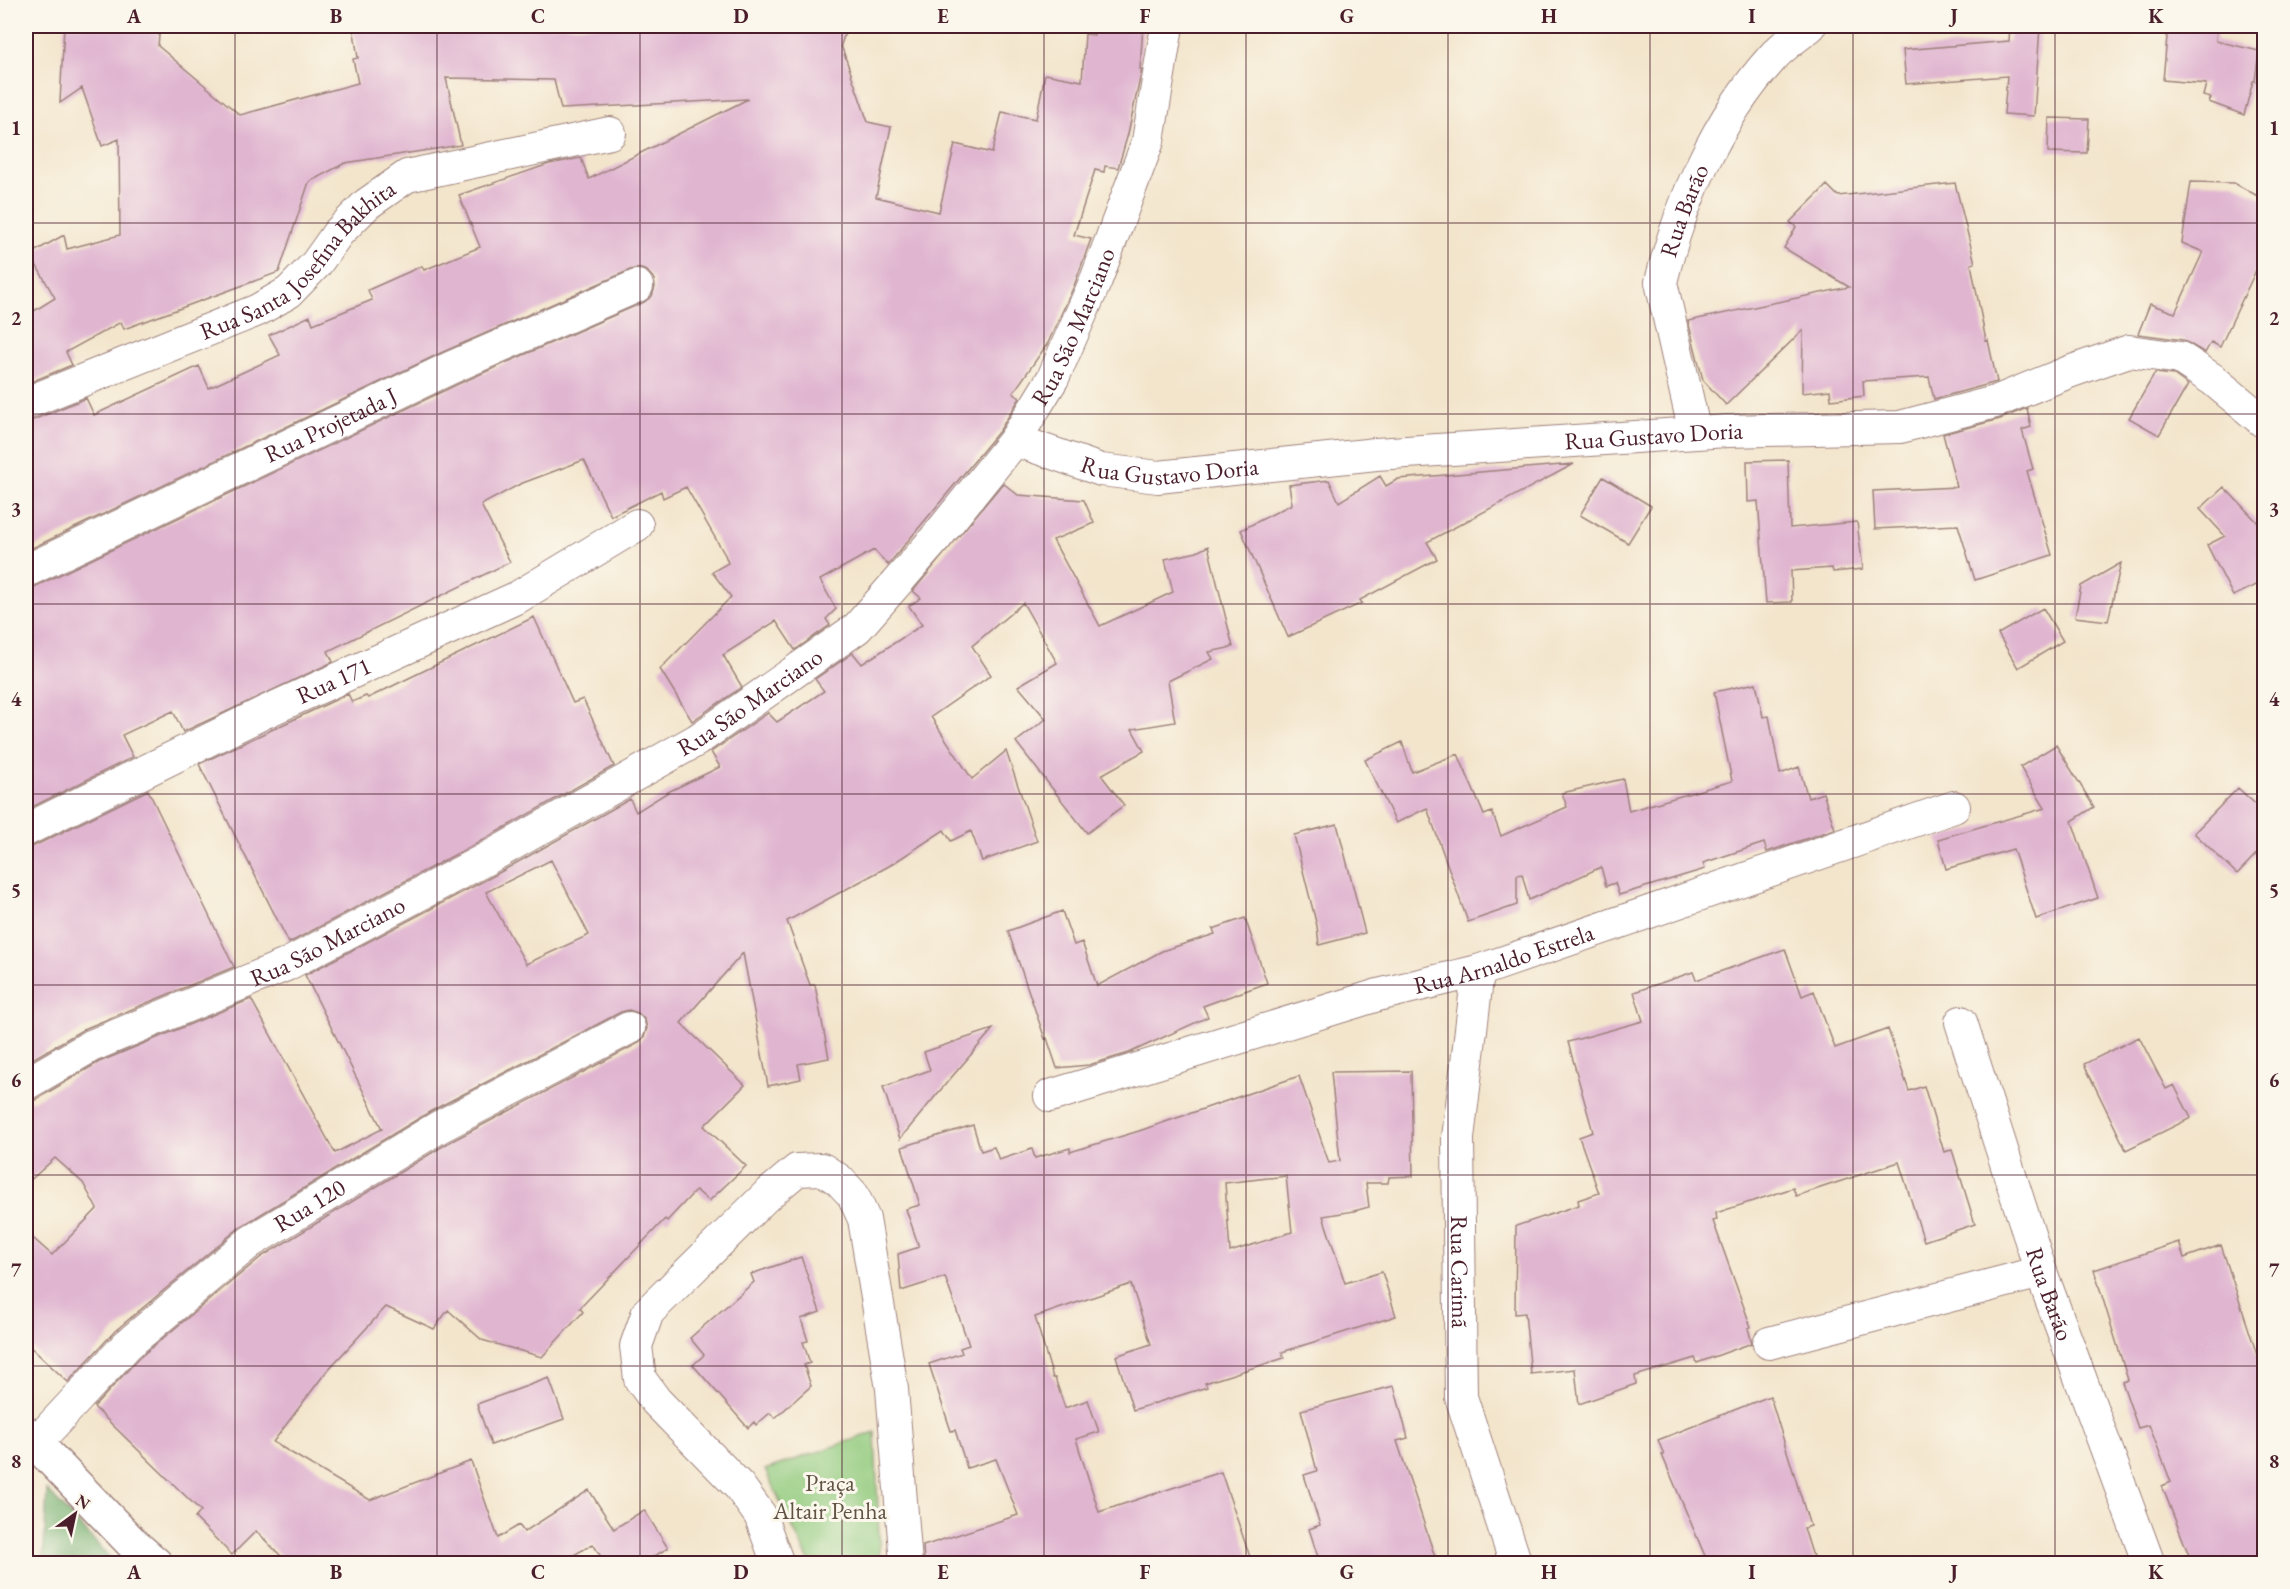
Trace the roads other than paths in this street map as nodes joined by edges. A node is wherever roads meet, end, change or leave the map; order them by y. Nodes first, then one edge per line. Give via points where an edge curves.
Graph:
1 (1167, 26) edge
2 (1810, 26) edge
3 (609, 132) dead end
4 (637, 285) dead end
5 (26, 403) edge
6 (2265, 422) edge
7 (1695, 433) junction
8 (1015, 440) junction
9 (637, 525) dead end
10 (26, 571) edge
11 (1954, 807) dead end
12 (26, 830) edge
13 (1478, 971) junction
14 (1961, 1022) dead end
15 (629, 1028) dead end
16 (26, 1084) edge
17 (1050, 1096) dead end
18 (2042, 1272) junction
19 (1769, 1343) dead end
20 (31, 1438) edge
21 (156, 1563) edge
22 (778, 1563) edge
23 (906, 1563) edge
24 (1516, 1563) edge
25 (2149, 1563) edge

1 - 8 street, Rua São Marciano via 1148,141 1096,280 1053,378
2 - 7 street, Rua Barão via 1773,56 1733,106 1698,173 1666,263 1661,282
3 - 5 street, Rua Santa Josefina Bakhita via 407,176 367,204 289,292 258,310
4 - 10 street, Rua Projetada J via 450,368
6 - 7 street, Rua Gustavo Doria via 2180,358 2129,351 1995,402 1899,428
7 - 8 street, Rua Gustavo Doria via 1376,454 1158,477 1101,470
8 - 16 street, Rua São Marciano via 857,628 697,740 486,859 286,965 91,1046
9 - 12 street, Rua 171 via 518,597 263,713
11 - 13 street, Rua Arnaldo Estrela
13 - 17 street, Rua Arnaldo Estrela via 1378,995
13 - 24 street, Rua Carimã via 1458,1138 1461,1397
14 - 18 street, Rua Barão
15 - 20 street, Rua 120 via 439,1127 250,1242 127,1345
18 - 19 street
18 - 25 street, Rua Barão
20 - 21 street
22 - 23 street via 760,1515 739,1486 656,1401 640,1379 636,1346 648,1312 766,1196 797,1170 822,1169 853,1195 864,1219 892,1389

